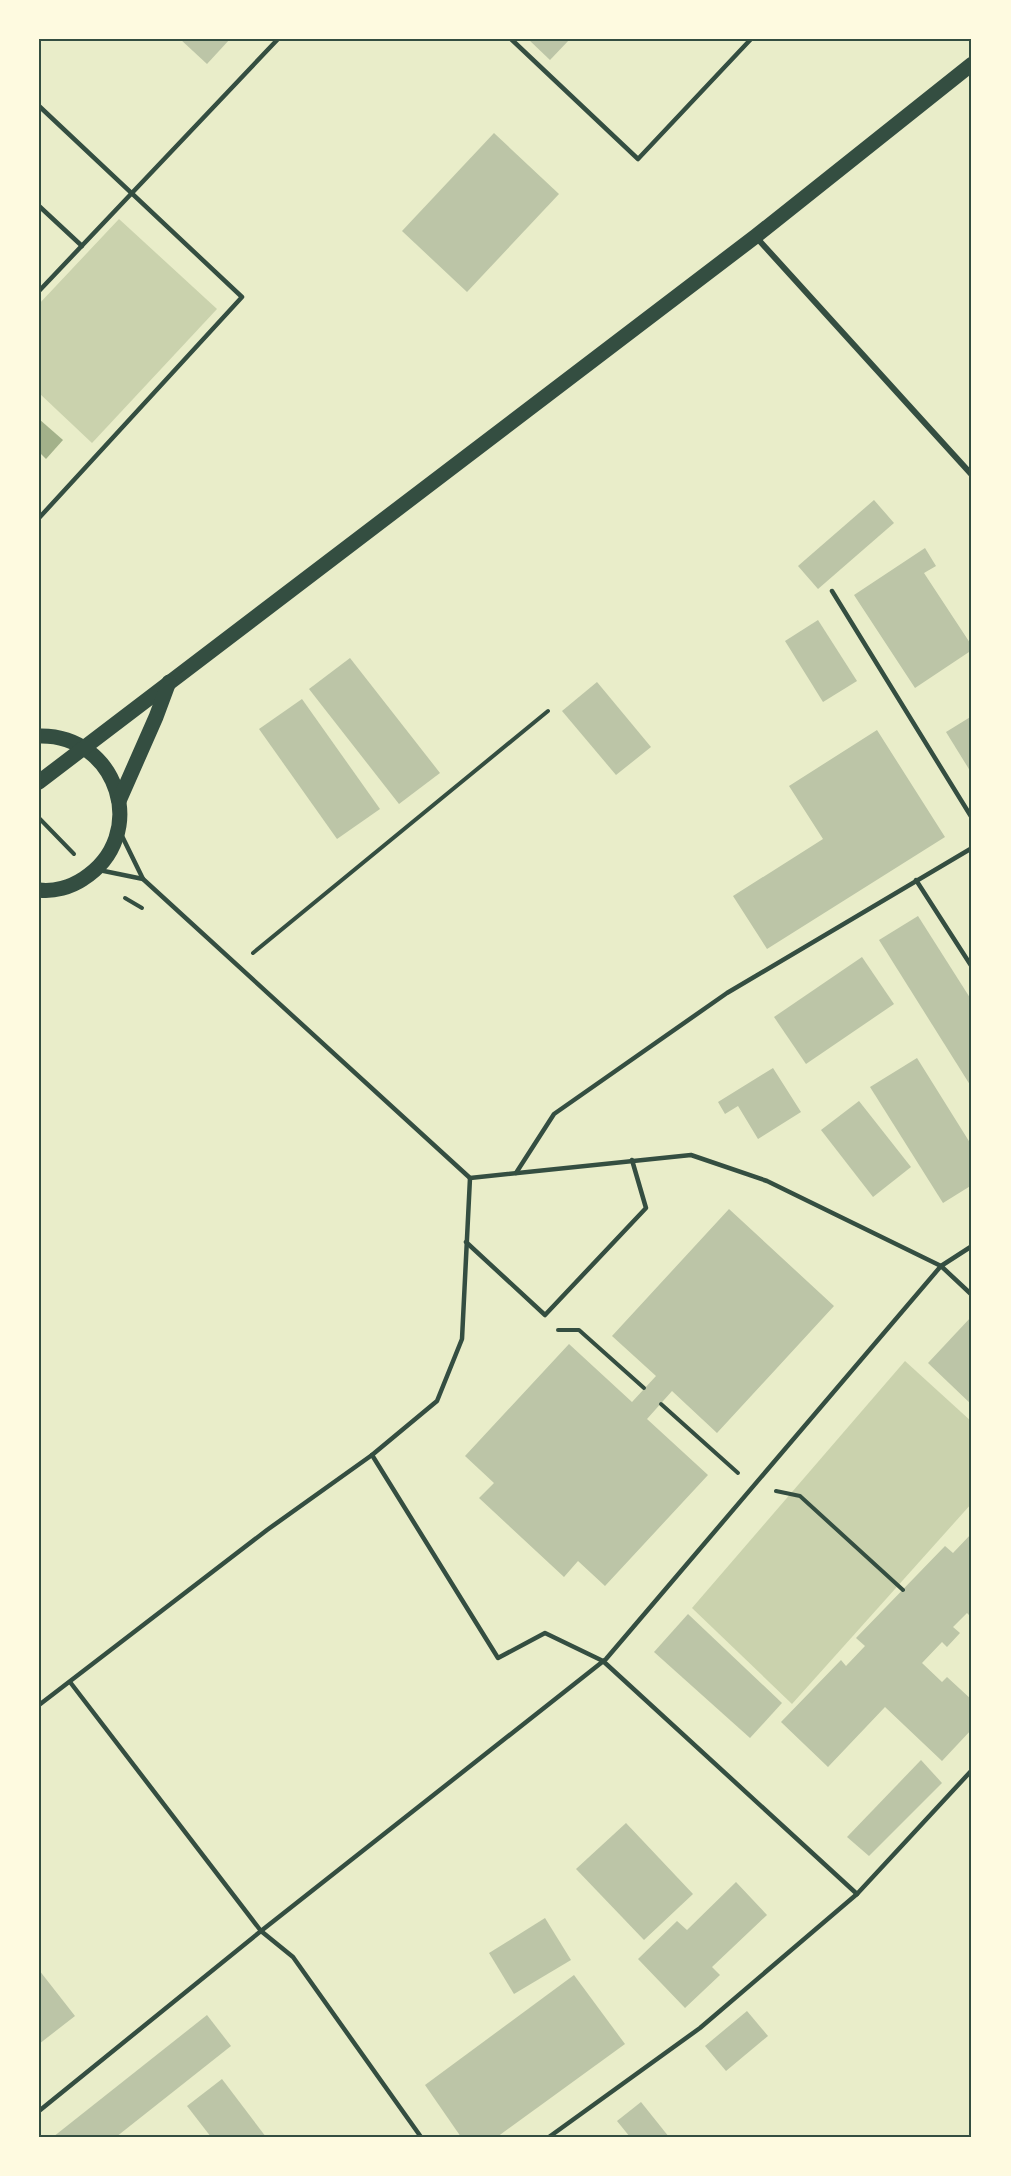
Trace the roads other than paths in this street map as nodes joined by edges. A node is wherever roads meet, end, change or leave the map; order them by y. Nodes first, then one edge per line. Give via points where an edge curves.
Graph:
1 (278, 39) edge
2 (511, 39) edge
3 (751, 39) edge
4 (972, 64) edge
5 (39, 106) edge
6 (132, 193) junction
7 (39, 206) edge
8 (756, 236) junction
9 (82, 246) junction
10 (39, 291) edge
11 (972, 475) edge
12 (39, 518) edge
13 (832, 591) dead end
14 (169, 682) junction
15 (39, 736) edge
16 (84, 748) junction
17 (39, 782) edge
18 (119, 801) junction
19 (972, 818) edge
20 (119, 830) junction
21 (972, 848) edge
22 (94, 871) junction
23 (143, 879) junction
24 (916, 880) junction
25 (40, 891) edge
26 (972, 967) edge
27 (632, 1161) junction
28 (516, 1173) junction
29 (470, 1178) junction
30 (466, 1242) junction
31 (972, 1246) edge
32 (941, 1266) junction
33 (972, 1294) edge
34 (372, 1455) junction
35 (603, 1661) junction
36 (70, 1683) junction
37 (39, 1705) edge
38 (972, 1770) edge
39 (857, 1894) junction
40 (261, 1931) junction
41 (39, 2111) edge
42 (421, 2137) edge
43 (549, 2137) edge

1 - 6 lane
2 - 3 lane via 638,159
4 - 8 main road
5 - 6 lane
6 - 9 lane
6 - 12 lane via 242,297
7 - 9 lane
8 - 11 street
8 - 14 main road
9 - 10 lane
13 - 19 lane
14 - 16 main road
14 - 18 main road
15 - 16 main road via 64,739
16 - 17 main road
16 - 18 main road via 101,762 113,780
18 - 20 main road
20 - 22 main road via 106,858
20 - 23 lane
21 - 24 lane
22 - 23 lane
22 - 25 main road via 77,883
23 - 29 lane
24 - 26 lane
24 - 28 lane via 727,993 554,1114
27 - 28 lane
27 - 30 lane via 646,1208 545,1315
27 - 32 lane via 691,1155 756,1177
28 - 29 lane
29 - 30 lane
30 - 34 lane via 462,1339 438,1401
31 - 32 lane
32 - 33 lane
32 - 35 lane
34 - 35 lane via 498,1658 545,1633
34 - 36 lane via 267,1530
35 - 39 lane
35 - 40 lane
36 - 37 lane
36 - 40 lane
38 - 39 lane
39 - 43 lane via 700,2028
40 - 41 lane
40 - 42 lane via 293,1957

